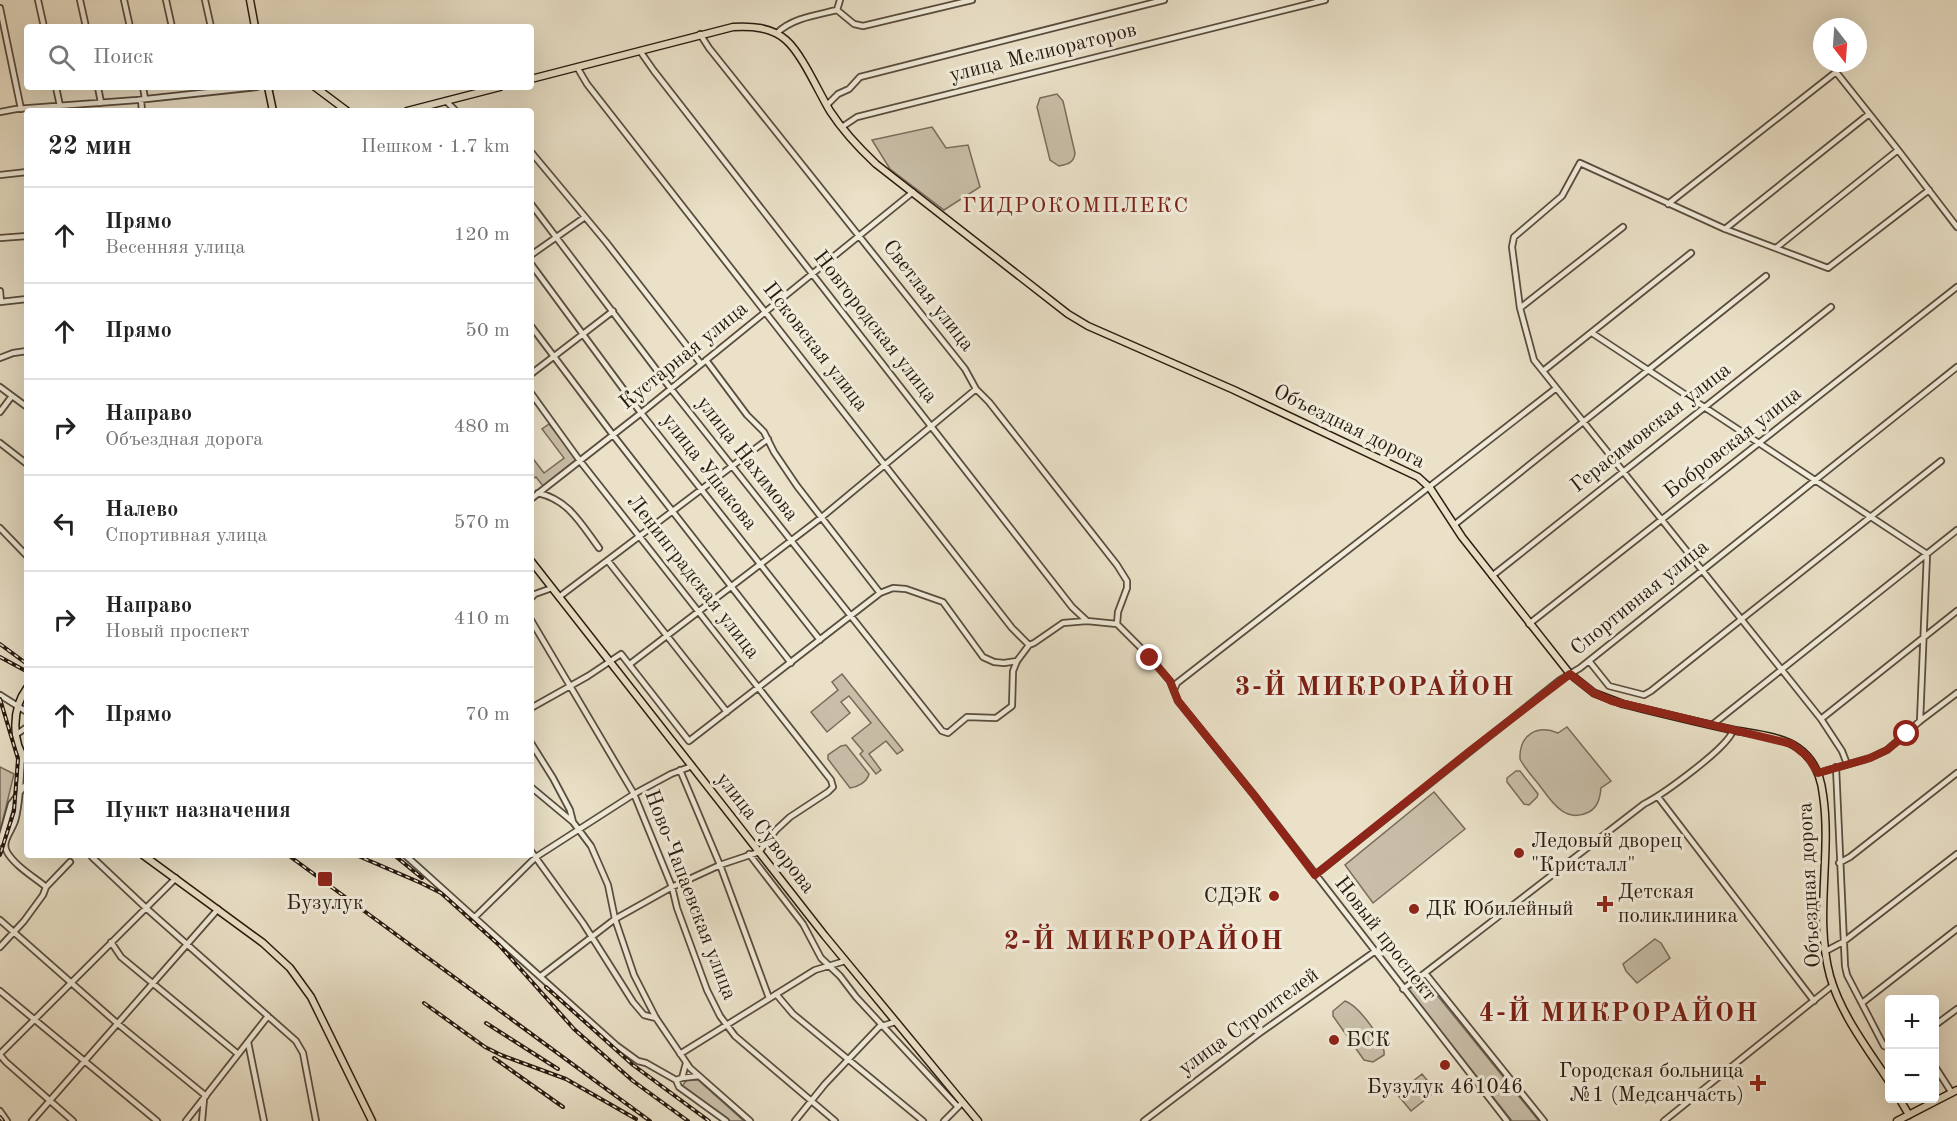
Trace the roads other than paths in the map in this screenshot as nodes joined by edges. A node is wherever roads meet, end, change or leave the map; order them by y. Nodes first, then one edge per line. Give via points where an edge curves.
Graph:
1 (38, 0) edge
2 (80, 0) edge
3 (124, 0) edge
4 (166, 0) edge
5 (205, 0) edge
6 (250, 0) edge
7 (840, 0) edge
8 (972, 0) edge
9 (1164, 0) edge
10 (1325, 0) edge
11 (0, 8) edge
12 (837, 9) junction
13 (43, 24) edge
14 (85, 24) edge
15 (129, 24) edge
16 (171, 24) edge
17 (210, 24) edge
18 (254, 24) edge
19 (777, 33) junction
20 (700, 34) junction
21 (640, 51) junction
22 (577, 67) junction
23 (534, 78) edge
24 (57, 90) edge
25 (99, 90) edge
26 (143, 90) edge
27 (185, 90) edge
28 (218, 90) edge
29 (269, 90) edge
30 (319, 90) edge
31 (488, 90) edge
32 (186, 95) junction
33 (143, 100) junction
34 (446, 101) junction
35 (101, 103) junction
36 (827, 105) junction
37 (60, 106) junction
38 (34, 108) edge
39 (142, 108) edge
40 (272, 108) edge
41 (343, 108) edge
42 (421, 108) edge
43 (453, 108) edge
44 (21, 109) junction
45 (24, 109) edge
46 (0, 112) edge
47 (1869, 114) junction
48 (842, 127) junction
49 (1898, 150) junction
50 (534, 156) edge
51 (24, 172) edge
52 (0, 175) edge
53 (1929, 190) junction
54 (913, 192) junction
55 (1668, 204) junction
56 (534, 208) edge
57 (585, 217) junction
58 (1623, 226) dead end
59 (1957, 227) edge
60 (1725, 229) junction
61 (557, 235) junction
62 (24, 236) edge
63 (860, 236) junction
64 (0, 238) edge
65 (1776, 248) junction
66 (534, 253) edge
67 (1691, 253) dead end
68 (534, 268) edge
69 (813, 273) junction
70 (1766, 276) dead end
71 (1957, 287) edge
72 (0, 291) edge
73 (24, 299) edge
74 (1, 302) edge
75 (1832, 307) dead end
76 (1520, 308) junction
77 (765, 310) junction
78 (613, 311) junction
79 (534, 330) edge
80 (1592, 333) junction
81 (584, 334) junction
82 (24, 351) edge
83 (555, 356) junction
84 (0, 358) edge
85 (703, 362) junction
86 (1957, 367) edge
87 (1543, 371) junction
88 (1649, 371) junction
89 (534, 372) edge
90 (0, 387) edge
91 (671, 389) junction
92 (976, 389) junction
93 (1555, 389) junction
94 (12, 396) junction
95 (534, 397) edge
96 (24, 405) edge
97 (1704, 406) junction
98 (0, 412) edge
99 (641, 413) junction
100 (1583, 422) junction
101 (931, 427) junction
102 (613, 435) junction
103 (768, 439) junction
104 (0, 443) edge
105 (1760, 443) junction
106 (580, 461) junction
107 (1941, 461) dead end
108 (24, 462) edge
109 (885, 465) junction
110 (731, 466) junction
111 (1622, 471) junction
112 (1816, 481) junction
113 (1430, 488) junction
114 (702, 489) junction
115 (538, 493) junction
116 (534, 496) edge
117 (674, 512) junction
118 (1871, 516) junction
119 (822, 517) junction
120 (1661, 521) junction
121 (1454, 525) junction
122 (0, 528) edge
123 (1957, 530) edge
124 (641, 537) junction
125 (791, 542) junction
126 (598, 548) dead end
127 (24, 553) edge
128 (1927, 554) junction
129 (608, 561) junction
130 (761, 564) junction
131 (534, 565) edge
132 (1702, 570) junction
133 (1492, 576) junction
134 (552, 588) junction
135 (731, 588) junction
136 (880, 593) junction
137 (534, 595) edge
138 (559, 597) junction
139 (1957, 611) edge
140 (699, 612) junction
141 (850, 616) junction
142 (1740, 619) junction
143 (1088, 621) junction
144 (1117, 624) junction
145 (1529, 624) junction
146 (534, 625) edge
147 (668, 636) junction
148 (1924, 636) junction
149 (820, 640) junction
150 (1029, 645) junction
151 (1017, 660) junction
152 (1589, 661) junction
153 (610, 662) junction
154 (791, 663) junction
155 (630, 664) junction
156 (1779, 670) junction
157 (1570, 674) junction
158 (571, 686) junction
159 (759, 687) junction
160 (1174, 690) junction
161 (1957, 693) edge
162 (24, 694) edge
163 (0, 695) edge
164 (18, 706) junction
165 (534, 706) edge
166 (24, 710) edge
167 (727, 711) junction
168 (1821, 719) junction
169 (1920, 721) junction
170 (1712, 725) junction
171 (24, 729) edge
172 (1733, 730) junction
173 (17, 734) junction
174 (534, 748) edge
175 (22, 755) junction
176 (24, 758) edge
177 (1847, 764) junction
178 (692, 766) junction
179 (1836, 767) junction
180 (680, 770) junction
181 (1818, 773) junction
182 (1957, 773) edge
183 (24, 787) edge
184 (534, 790) edge
185 (634, 794) junction
186 (18, 795) junction
187 (1658, 797) junction
188 (573, 822) junction
189 (577, 829) junction
190 (0, 843) edge
191 (759, 852) junction
192 (749, 854) junction
193 (1957, 854) edge
194 (534, 855) edge
195 (536, 857) junction
196 (93, 858) edge
197 (147, 858) edge
198 (408, 858) edge
199 (70, 862) dead end
200 (1839, 862) junction
201 (720, 866) junction
202 (1315, 875) junction
203 (176, 878) junction
204 (46, 887) junction
205 (672, 887) junction
206 (146, 908) junction
207 (218, 909) junction
208 (475, 917) junction
209 (615, 919) junction
210 (0, 920) edge
211 (1957, 929) edge
212 (16, 934) junction
213 (591, 935) junction
214 (111, 942) junction
215 (1843, 942) junction
216 (187, 945) junction
217 (0, 947) edge
218 (1826, 951) junction
219 (1374, 952) junction
220 (845, 961) junction
221 (830, 965) junction
222 (1425, 973) junction
223 (541, 976) junction
224 (71, 983) junction
225 (153, 984) junction
226 (1833, 985) junction
227 (1403, 989) junction
228 (0, 991) edge
229 (776, 994) junction
230 (769, 998) junction
231 (1814, 1001) junction
232 (1862, 1004) junction
233 (1957, 1009) edge
234 (269, 1016) junction
235 (657, 1018) junction
236 (35, 1019) junction
237 (894, 1022) junction
238 (1939, 1023) edge
239 (118, 1024) junction
240 (726, 1024) junction
241 (885, 1025) junction
242 (248, 1042) junction
243 (1885, 1046) edge
244 (0, 1054) edge
245 (238, 1054) junction
246 (680, 1054) junction
247 (85, 1060) junction
248 (848, 1060) junction
249 (686, 1063) junction
250 (1939, 1071) edge
251 (1885, 1075) edge
252 (699, 1076) junction
253 (679, 1079) junction
254 (1954, 1092) edge
255 (205, 1097) junction
256 (51, 1101) junction
257 (812, 1103) junction
258 (1902, 1103) edge
259 (960, 1105) junction
260 (0, 1111) edge
261 (1909, 1114) junction
262 (8, 1121) edge
263 (32, 1121) edge
264 (73, 1121) edge
265 (157, 1121) edge
266 (186, 1121) edge
267 (202, 1121) edge
268 (264, 1121) edge
269 (316, 1121) edge
270 (372, 1121) edge
271 (726, 1121) edge
272 (750, 1121) edge
273 (795, 1121) edge
274 (835, 1121) edge
275 (923, 1121) edge
276 (944, 1121) edge
277 (978, 1121) edge
278 (1144, 1121) edge
279 (1507, 1121) edge
280 (1544, 1121) edge
281 (1664, 1121) edge
282 (1897, 1121) edge

1 - 13 street
2 - 14 street
3 - 15 street
4 - 16 street
5 - 17 street
6 - 18 main road
7 - 12 street
8 - 12 street via 862,26
9 - 36 street via 860,76
10 - 48 street, улица Мелиораторов via 856,117
11 - 44 street
12 - 19 street via 784,25
19 - 20 main road via 750,26
19 - 36 main road, Объездная дорога via 787,40
20 - 21 main road
20 - 63 street, Светлая улица
21 - 22 main road
21 - 69 street, Новгородская улица
22 - 23 main road
22 - 77 street, Псковская улица
24 - 37 street
25 - 35 street
26 - 33 street
27 - 32 street
28 - 32 street
29 - 40 main road
30 - 41 main road
31 - 34 main road
32 - 33 street
33 - 35 street
33 - 39 street
34 - 42 main road
34 - 43 street
35 - 37 street
36 - 48 main road, Объездная дорога
37 - 38 street
44 - 45 street
44 - 46 street
47 - 49 street
47 - 55 street via 1836,72
47 - 60 street
48 - 54 main road, Объездная дорога via 876,164
49 - 53 street
49 - 65 street
50 - 57 street
51 - 52 street
53 - 59 street
53 - 65 street via 1828,268
54 - 63 street, Кустарная улица
54 - 113 main road, Объездная дорога via 1088,326 1396,465
55 - 60 street
55 - 76 street via 1580,163 1568,188 1514,237
56 - 61 street, улица Нахимова
57 - 61 street
57 - 85 street
58 - 76 street
60 - 65 street
61 - 66 street
61 - 78 street, улица Нахимова
62 - 64 street
63 - 69 street, Кустарная улица
63 - 92 street, Светлая улица via 965,369
67 - 80 street
68 - 81 street, улица Ушакова
69 - 77 street, Кустарная улица
69 - 101 street, Новгородская улица
70 - 88 street
71 - 105 street, Бобровская улица
72 - 74 street
73 - 74 street
75 - 97 street, Герасимовская улица
76 - 87 street via 1534,360
77 - 85 street, Кустарная улица
77 - 109 street, Псковская улица
78 - 81 street
78 - 91 street, улица Нахимова
79 - 83 street
80 - 87 street
80 - 88 street
81 - 83 street
81 - 99 street, улица Ушакова
82 - 84 street
83 - 89 street
83 - 102 street
85 - 91 street, Кустарная улица
85 - 103 street
86 - 112 street, Спортивная улица
87 - 93 street
88 - 97 street
88 - 100 street
90 - 94 street
91 - 99 street, Кустарная улица
91 - 110 street, улица Нахимова
92 - 101 street
92 - 144 street, Светлая улица via 1127,581
93 - 100 street
93 - 113 street
94 - 96 street
94 - 98 street
95 - 106 street, Ленинградская улица
97 - 105 street
97 - 111 street, Герасимовская улица
99 - 102 street, Кустарная улица
99 - 114 street, улица Ушакова
100 - 111 street
100 - 121 street
101 - 109 street
101 - 143 street, Новгородская улица via 1072,607
102 - 106 street, Кустарная улица
102 - 117 street
103 - 110 street
103 - 119 street
104 - 108 street
105 - 112 street
105 - 120 street, Бобровская улица
106 - 115 street, Кустарная улица
106 - 124 street, Ленинградская улица
107 - 118 street
109 - 119 street
109 - 150 street, Псковская улица
110 - 114 street
110 - 125 street, улица Нахимова
111 - 120 street
111 - 133 street, Герасимовская улица
112 - 118 street
112 - 132 street, Спортивная улица
113 - 121 main road, Объездная дорога
113 - 160 street via 1185,676
114 - 117 street
114 - 130 street, улица Ушакова
115 - 116 street, Кустарная улица
115 - 126 street via 565,505
117 - 124 street
117 - 135 street
118 - 128 street
118 - 142 street
119 - 125 street
119 - 136 street
120 - 132 street
120 - 145 street, Бобровская улица
121 - 133 main road, Объездная дорога
122 - 127 street
123 - 128 street
124 - 129 street
124 - 140 street, Ленинградская улица
125 - 130 street
125 - 141 street, улица Нахимова
128 - 148 street
128 - 156 street
129 - 138 street
129 - 147 street
130 - 135 street
130 - 149 street, улица Ушакова
131 - 134 main road, улица Суворова
132 - 142 street
132 - 152 street, Спортивная улица
133 - 145 main road, Объездная дорога
134 - 137 street
134 - 138 main road, улица Суворова
135 - 140 street
135 - 154 street
136 - 141 street
136 - 151 street via 893,588 943,602 983,657 1004,663
138 - 153 main road, улица Суворова
139 - 148 street
140 - 147 street
140 - 159 street, Ленинградская улица
141 - 149 street
141 - 151 street, улица Нахимова via 942,731 948,733 967,717 996,718 1012,706
142 - 152 street via 1644,694 1609,686
142 - 156 street
143 - 144 street
143 - 150 street via 1063,623
144 - 160 street, Новый проспект via 1149,656
145 - 157 main road, Объездная дорога
146 - 158 street, Ново-Чапаевская улица
147 - 155 street
147 - 167 street
148 - 168 street
148 - 169 street
149 - 154 street
150 - 151 street
152 - 157 street, Спортивная улица
153 - 155 street via 621,654
153 - 158 street
153 - 178 main road, улица Суворова
154 - 159 street
155 - 167 street via 689,741
156 - 168 street
156 - 170 street
157 - 170 main road, Объездная дорога via 1594,693 1612,701
157 - 202 street, Спортивная улица
158 - 165 street
158 - 185 street, Ново-Чапаевская улица
159 - 167 street
159 - 191 street, Ленинградская улица via 833,787 790,817
160 - 202 street, Новый проспект via 1178,701
161 - 169 street
162 - 164 main road
163 - 164 street
164 - 166 street
164 - 173 main road
168 - 177 street
169 - 177 street via 1887,750
170 - 172 main road, Объездная дорога
171 - 173 street
172 - 181 main road, Объездная дорога via 1792,744 1808,757
172 - 187 street via 1726,742
173 - 175 main road
174 - 188 street
175 - 176 main road
175 - 186 street
177 - 179 street
178 - 180 street
178 - 191 main road, улица Суворова
179 - 181 street
179 - 200 street
180 - 185 street
180 - 201 street
181 - 218 main road, Объездная дорога via 1825,819
182 - 200 street
183 - 186 street
184 - 188 street
185 - 189 street
185 - 205 street, Ново-Чапаевская улица
186 - 190 street via 11,804
186 - 204 street via 6,850
187 - 222 street
187 - 231 street
188 - 189 street
189 - 195 street
189 - 209 street via 591,846 608,885
191 - 192 street
191 - 220 main road, улица Суворова
192 - 201 street
192 - 221 street via 803,924 821,958
193 - 215 street
194 - 195 street
195 - 208 street
195 - 213 street
196 - 206 street
197 - 203 main road
198 - 208 street
199 - 204 street
200 - 215 street
201 - 205 street
201 - 230 street
202 - 219 street, Новый проспект
203 - 206 street
203 - 207 main road
204 - 212 street
205 - 209 street
205 - 240 street, Ново-Чапаевская улица via 707,990
206 - 214 street
206 - 216 street
207 - 216 street
207 - 270 main road via 278,956 307,990
208 - 223 street
209 - 213 street
209 - 235 street via 634,975
210 - 212 street
211 - 232 street
212 - 217 street
212 - 224 street
213 - 223 street
213 - 235 street via 638,1009
214 - 224 street
214 - 225 street via 121,957
215 - 218 street
215 - 232 street via 1847,975
216 - 225 street
216 - 234 street
218 - 226 main road, Объездная дорога
219 - 227 street, Новый проспект
219 - 278 street, улица Строителей
220 - 221 street
220 - 237 main road, улица Суворова
221 - 229 street
221 - 241 street
222 - 227 street
222 - 280 street
223 - 253 street via 630,1056
224 - 236 street
224 - 239 street
225 - 239 street
225 - 245 street
226 - 231 street
226 - 251 main road, Объездная дорога via 1845,1012
227 - 279 street, Новый проспект
228 - 236 street
229 - 230 street
229 - 248 street via 793,1014
230 - 240 street
231 - 281 street
232 - 243 street
233 - 238 street
234 - 242 street
234 - 269 street via 303,1053
235 - 246 street
236 - 244 street
236 - 247 street
237 - 241 street
237 - 259 main road, улица Суворова
239 - 247 street
239 - 255 street
240 - 246 street
240 - 257 street, Ново-Чапаевская улица
241 - 248 street
241 - 259 street
242 - 245 street
242 - 268 street
244 - 256 street
245 - 255 street
246 - 249 street
247 - 256 street
247 - 265 street
248 - 257 street
248 - 275 street
249 - 252 street
249 - 253 street
250 - 254 street
252 - 253 street
252 - 272 street
253 - 271 street via 679,1087
254 - 261 main road
255 - 266 street
255 - 267 street
256 - 263 street
256 - 264 street
257 - 273 street
257 - 274 street, Ново-Чапаевская улица
258 - 261 main road
259 - 276 street
259 - 277 main road, улица Суворова
260 - 262 street
261 - 282 main road

